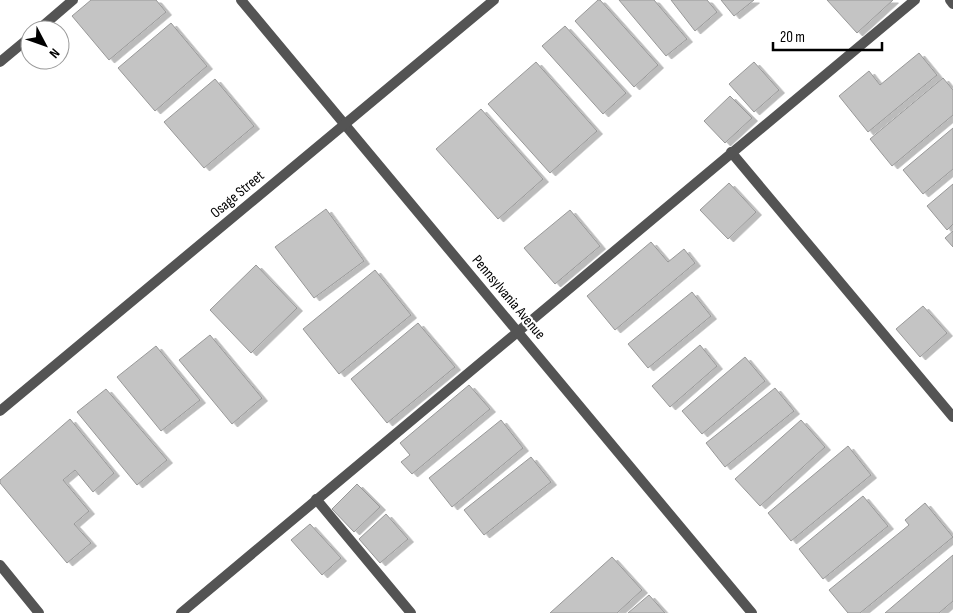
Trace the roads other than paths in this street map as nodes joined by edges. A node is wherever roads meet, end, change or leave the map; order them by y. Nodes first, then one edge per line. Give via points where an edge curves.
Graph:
1 (73, 0) edge
2 (241, 0) edge
3 (494, 0) edge
4 (915, 0) edge
5 (950, 0) edge
6 (953, 4) edge
7 (50, 20) edge
8 (20, 45) edge
9 (0, 62) edge
10 (345, 124) junction
11 (731, 152) junction
12 (518, 331) junction
13 (0, 411) edge
14 (953, 417) edge
15 (316, 499) junction
16 (0, 565) edge
17 (40, 613) edge
18 (181, 613) edge
19 (410, 613) edge
20 (752, 613) edge

1 - 7 street
2 - 10 street, Pennsylvania Avenue
3 - 10 street, Osage Street
4 - 11 street
5 - 6 street
8 - 9 street
10 - 12 street, Pennsylvania Avenue
10 - 13 street, Osage Street
11 - 12 street
11 - 14 street
12 - 15 street
12 - 20 street, Pennsylvania Avenue
15 - 18 street
15 - 19 street
16 - 17 street

